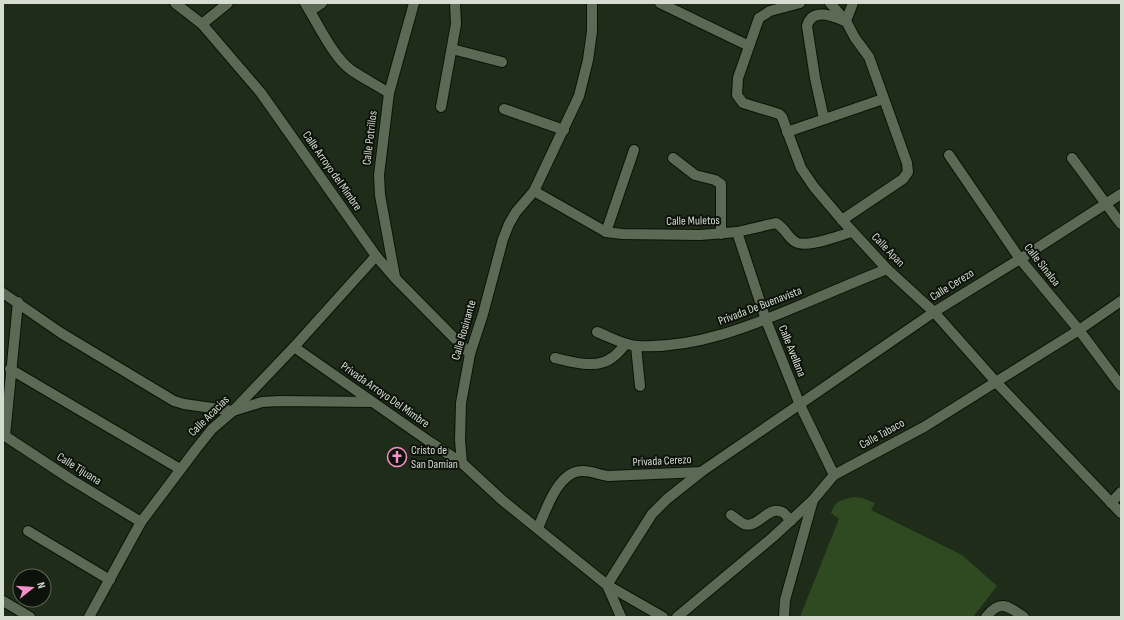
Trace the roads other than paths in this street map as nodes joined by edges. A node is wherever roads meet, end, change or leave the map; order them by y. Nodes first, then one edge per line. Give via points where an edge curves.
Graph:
1 (175, 3) edge
2 (228, 3) edge
3 (322, 3) edge
4 (414, 3) edge
5 (455, 3) edge
6 (591, 3) edge
7 (660, 3) edge
8 (800, 3) edge
9 (830, 3) edge
10 (853, 3) edge
11 (308, 7) edge
12 (846, 21) junction
13 (202, 24) junction
14 (749, 46) junction
15 (452, 49) junction
16 (502, 62) dead end
17 (389, 92) junction
18 (883, 99) junction
19 (441, 107) dead end
20 (504, 109) dead end
21 (824, 119) junction
22 (564, 130) junction
23 (787, 132) junction
24 (634, 150) dead end
25 (949, 155) dead end
26 (674, 158) dead end
27 (1072, 158) dead end
28 (534, 191) junction
29 (1121, 194) edge
30 (1106, 204) junction
31 (842, 220) junction
32 (1121, 224) edge
33 (606, 232) junction
34 (737, 232) junction
35 (852, 232) junction
36 (721, 234) junction
37 (376, 256) junction
38 (1020, 259) junction
39 (887, 269) junction
40 (395, 278) junction
41 (3, 293) edge
42 (1121, 301) edge
43 (18, 302) junction
44 (934, 312) junction
45 (766, 320) junction
46 (1079, 330) junction
47 (597, 332) dead end
48 (631, 345) junction
49 (294, 347) junction
50 (470, 354) junction
51 (555, 358) dead end
52 (10, 369) junction
53 (996, 382) junction
54 (640, 386) dead end
55 (1121, 386) edge
56 (372, 402) junction
57 (800, 405) junction
58 (233, 411) junction
59 (462, 463) junction
60 (180, 469) junction
61 (701, 472) junction
62 (834, 475) junction
63 (1121, 492) edge
64 (813, 500) junction
65 (1111, 503) junction
66 (1121, 513) edge
67 (731, 515) dead end
68 (791, 521) junction
69 (141, 522) junction
70 (538, 528) junction
71 (28, 531) dead end
72 (110, 580) junction
73 (607, 585) junction
74 (3, 601) edge
75 (30, 617) edge
76 (88, 617) edge
77 (621, 617) edge
78 (663, 617) edge
79 (677, 617) edge
80 (784, 617) edge
81 (986, 617) edge
82 (1024, 617) edge

1 - 13 street, Calle Arroyo del Mimbre
2 - 13 street
3 - 11 street
4 - 17 street, Calle Potrillos
5 - 15 street via 456,24
6 - 22 street, Calle Rosinante via 592,31 588,60 579,96
7 - 14 street
8 - 14 street, Calle Apan via 760,16
9 - 12 street
10 - 12 street
11 - 17 street via 342,61 350,69
12 - 18 street via 869,57
12 - 21 street via 826,14 814,16 807,26
13 - 37 street, Calle Arroyo del Mimbre via 261,93
14 - 23 street, Calle Apan via 738,78 736,95 747,105 779,114
15 - 16 street
15 - 19 street
17 - 40 street, Calle Potrillos via 379,175 380,195
18 - 21 street
18 - 31 street via 908,172 903,179
20 - 22 street
21 - 23 street
22 - 28 street, Calle Rosinante
23 - 31 street, Calle Apan via 801,168
24 - 33 street
25 - 38 street, Calle Sinaloa
26 - 36 street via 695,175 717,181 721,186
27 - 30 street
28 - 33 street, Calle Muletos
28 - 50 street, Calle Rosinante via 516,212 503,239
29 - 30 street, Calle Cerezo
30 - 32 street
30 - 38 street, Calle Cerezo
31 - 35 street, Calle Apan
33 - 36 street, Calle Muletos
34 - 35 street, Calle Muletos via 776,223 794,241 801,244
34 - 36 street, Calle Muletos
34 - 45 street, Calle Avellana
35 - 39 street, Calle Apan
37 - 40 street, Calle Arroyo del Mimbre
37 - 49 street, Calle Acacias
38 - 44 street, Calle Cerezo
38 - 46 street, Calle Sinaloa
39 - 44 street, Calle Apan
39 - 45 street, Privada De Buenavista
40 - 50 street, Calle Arroyo del Mimbre
41 - 43 street
42 - 46 street, Calle Tabaco
43 - 52 street
43 - 58 street via 62,333 174,401
44 - 53 street, Calle Apan
44 - 57 street, Calle Cerezo
45 - 48 street, Privada De Buenavista via 722,335 677,344
45 - 57 street, Calle Avellana
46 - 53 street, Calle Tabaco
46 - 55 street, Calle Sinaloa
47 - 48 street, Privada De Buenavista
48 - 51 street via 602,363 589,364
48 - 54 street
49 - 56 street, Privada Arroyo Del Mimbre
49 - 58 street, Calle Acacias
50 - 59 street, Calle Rosinante via 461,403
52 - 60 street
52 - 69 street, Calle Tijuana via 5,436
53 - 62 street, Calle Tabaco via 924,426
53 - 65 street, Calle Apan
56 - 58 street via 268,401
56 - 59 street, Privada Arroyo Del Mimbre
57 - 61 street, Privada Cerezo
57 - 62 street, Calle Avellana
58 - 60 street, Calle Acacias via 212,429
59 - 70 street via 502,500
60 - 69 street, Calle Acacias
61 - 70 street, Privada Cerezo via 608,476 588,471 574,472 559,486
61 - 73 street via 652,514
62 - 64 street, Calle Tabaco
63 - 65 street
64 - 68 street, Calle Tabaco
64 - 80 street via 785,600
65 - 66 street, Calle Apan
67 - 68 street via 743,524 749,525 777,511 782,512
68 - 79 street, Calle Tabaco
69 - 72 street, Calle Acacias
70 - 73 street
71 - 72 street
72 - 76 street, Calle Acacias
73 - 77 street
73 - 78 street
74 - 75 street
81 - 82 street via 1001,605 1008,606

